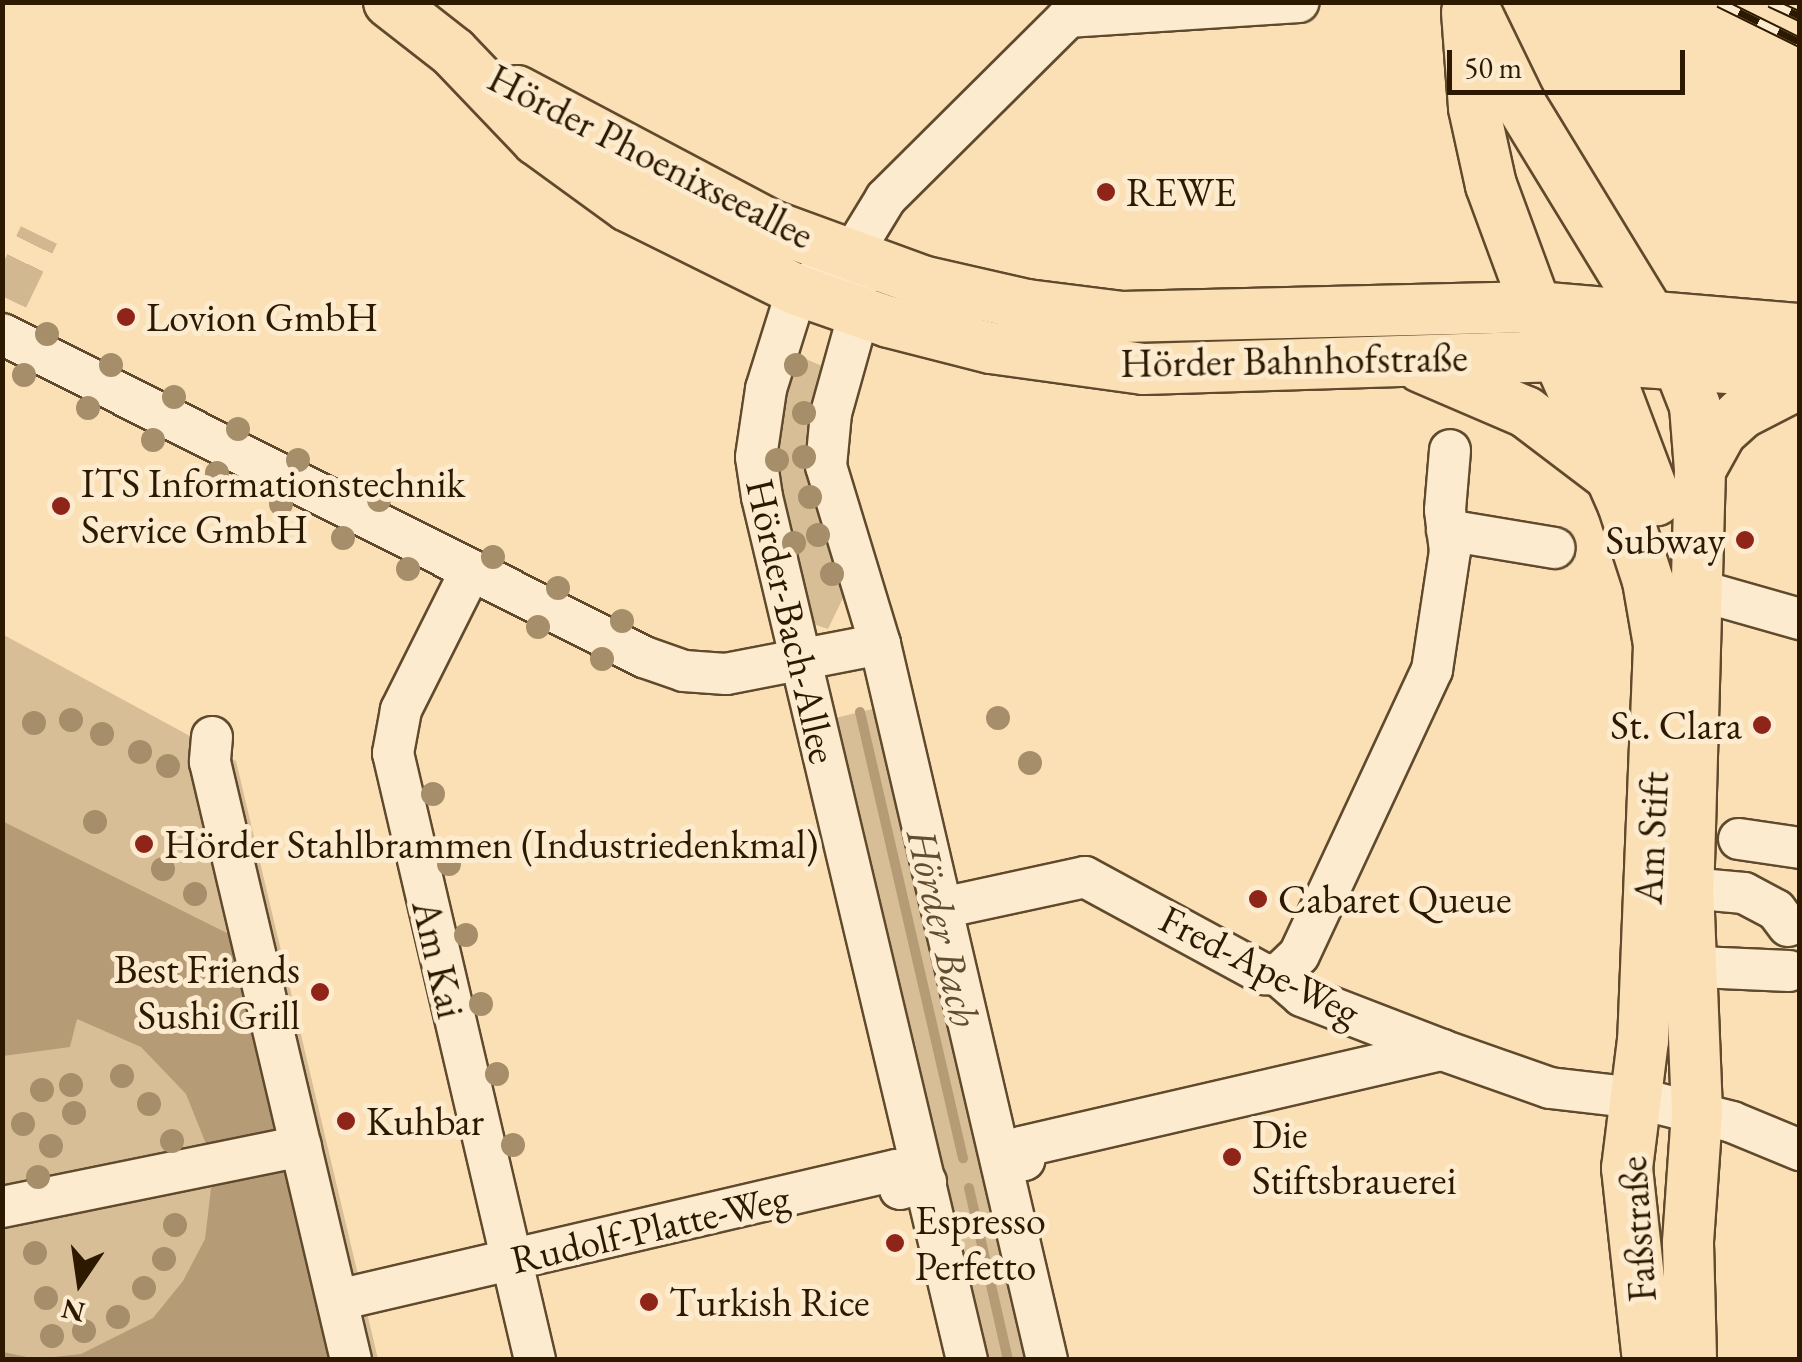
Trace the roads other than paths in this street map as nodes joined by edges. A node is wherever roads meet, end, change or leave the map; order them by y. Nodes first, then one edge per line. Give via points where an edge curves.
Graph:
1 (1298, 2) edge
2 (1469, 2) edge
3 (410, 9) edge
4 (453, 52) junction
5 (850, 257) junction
6 (797, 290) junction
7 (1536, 308) junction
8 (860, 314) junction
9 (1648, 314) junction
10 (4, 315) edge
11 (1800, 329) edge
12 (1580, 357) junction
13 (1677, 360) junction
14 (1407, 362) junction
15 (1800, 373) edge
16 (1800, 383) edge
17 (1450, 450) dead end
18 (1700, 470) junction
19 (1613, 479) junction
20 (1447, 530) junction
21 (1554, 548) dead end
22 (472, 570) junction
23 (1694, 589) junction
24 (1800, 619) edge
25 (880, 644) junction
26 (798, 661) junction
27 (202, 751) dead end
28 (1739, 838) dead end
29 (1800, 848) edge
30 (1650, 852) junction
31 (1688, 888) junction
32 (942, 908) junction
33 (1788, 926) dead end
34 (1691, 968) junction
35 (1790, 972) dead end
36 (1278, 975) junction
37 (1442, 1050) junction
38 (1636, 1098) junction
39 (1697, 1113) junction
40 (1800, 1150) edge
41 (304, 1153) junction
42 (1002, 1165) junction
43 (926, 1182) junction
44 (2, 1208) edge
45 (511, 1260) junction
46 (349, 1298) junction
47 (352, 1360) edge
48 (535, 1360) edge
49 (967, 1360) edge
50 (1047, 1360) edge
51 (1648, 1360) edge
52 (1691, 1360) edge

1 - 5 street via 1068,17 886,198
2 - 7 main road via 1478,127
2 - 9 main road, Am Stift via 1520,103
3 - 4 main road, Hörder Phoenixseeallee
4 - 5 main road, Hörder Phoenixseeallee via 620,150
4 - 6 main road, Hörder Phoenixseeallee via 537,140 628,206
5 - 6 street
5 - 7 main road, Hörder Bahnhofstraße via 1027,305 1122,318
5 - 8 street, Hörder-Bach-Allee
6 - 8 main road, Hörder Bahnhofstraße
6 - 26 street, Hörder-Bach-Allee via 766,388 756,457
7 - 9 main road, Hörder Bahnhofstraße
7 - 12 main road
8 - 14 main road, Hörder Bahnhofstraße via 991,348 1144,369
8 - 25 street, Hörder-Bach-Allee via 831,413 826,466
9 - 11 main road, Hörder Bahnhofstraße
9 - 13 main road, Am Stift
10 - 22 street
12 - 13 main road, Hörder Bahnhofstraße
12 - 14 main road, Hörder Bahnhofstraße
12 - 19 main road, Am Stift
12 - 23 main road, Am Stift
13 - 15 main road, Hörder Bahnhofstraße
13 - 18 main road, Am Stift via 1695,406
14 - 19 main road via 1517,407 1582,448
16 - 18 main road via 1772,392 1734,420
17 - 20 street
18 - 23 main road, Am Stift
19 - 30 main road, Am Stift via 1648,581 1658,645
20 - 21 street
20 - 36 street via 1443,623 1432,670 1299,956
22 - 26 street via 684,671 726,674
22 - 45 street, Am Kai via 401,710 393,753
23 - 24 street
23 - 31 main road, Am Stift
25 - 26 street
25 - 32 street, Hörder-Bach-Allee
26 - 43 street, Hörder-Bach-Allee
27 - 41 street via 244,827 294,1056
28 - 29 street
30 - 34 street via 1663,942 1676,966
30 - 38 main road, Am Stift
31 - 33 street via 1744,893 1776,910
31 - 34 main road, Am Stift
32 - 36 street, Fred-Ape-Weg via 1085,877 1264,974
32 - 42 street, Hörder-Bach-Allee
34 - 35 street
34 - 39 main road, Am Stift
36 - 37 street, Fred-Ape-Weg via 1302,996
37 - 38 street, Fred-Ape-Weg via 1550,1088
37 - 42 street via 1022,1147 1024,1160
38 - 39 street, Fred-Ape-Weg
38 - 51 main road, Faßstraße via 1628,1197
39 - 40 street, Fred-Ape-Weg
39 - 52 main road, Faßstraße via 1688,1243
41 - 44 street
41 - 46 street
42 - 50 street, Hörder-Bach-Allee
43 - 45 street, Rudolf-Platte-Weg via 900,1189 896,1170
43 - 49 street, Hörder-Bach-Allee
45 - 46 street, Rudolf-Platte-Weg
45 - 48 street, Am Kai
46 - 47 street

